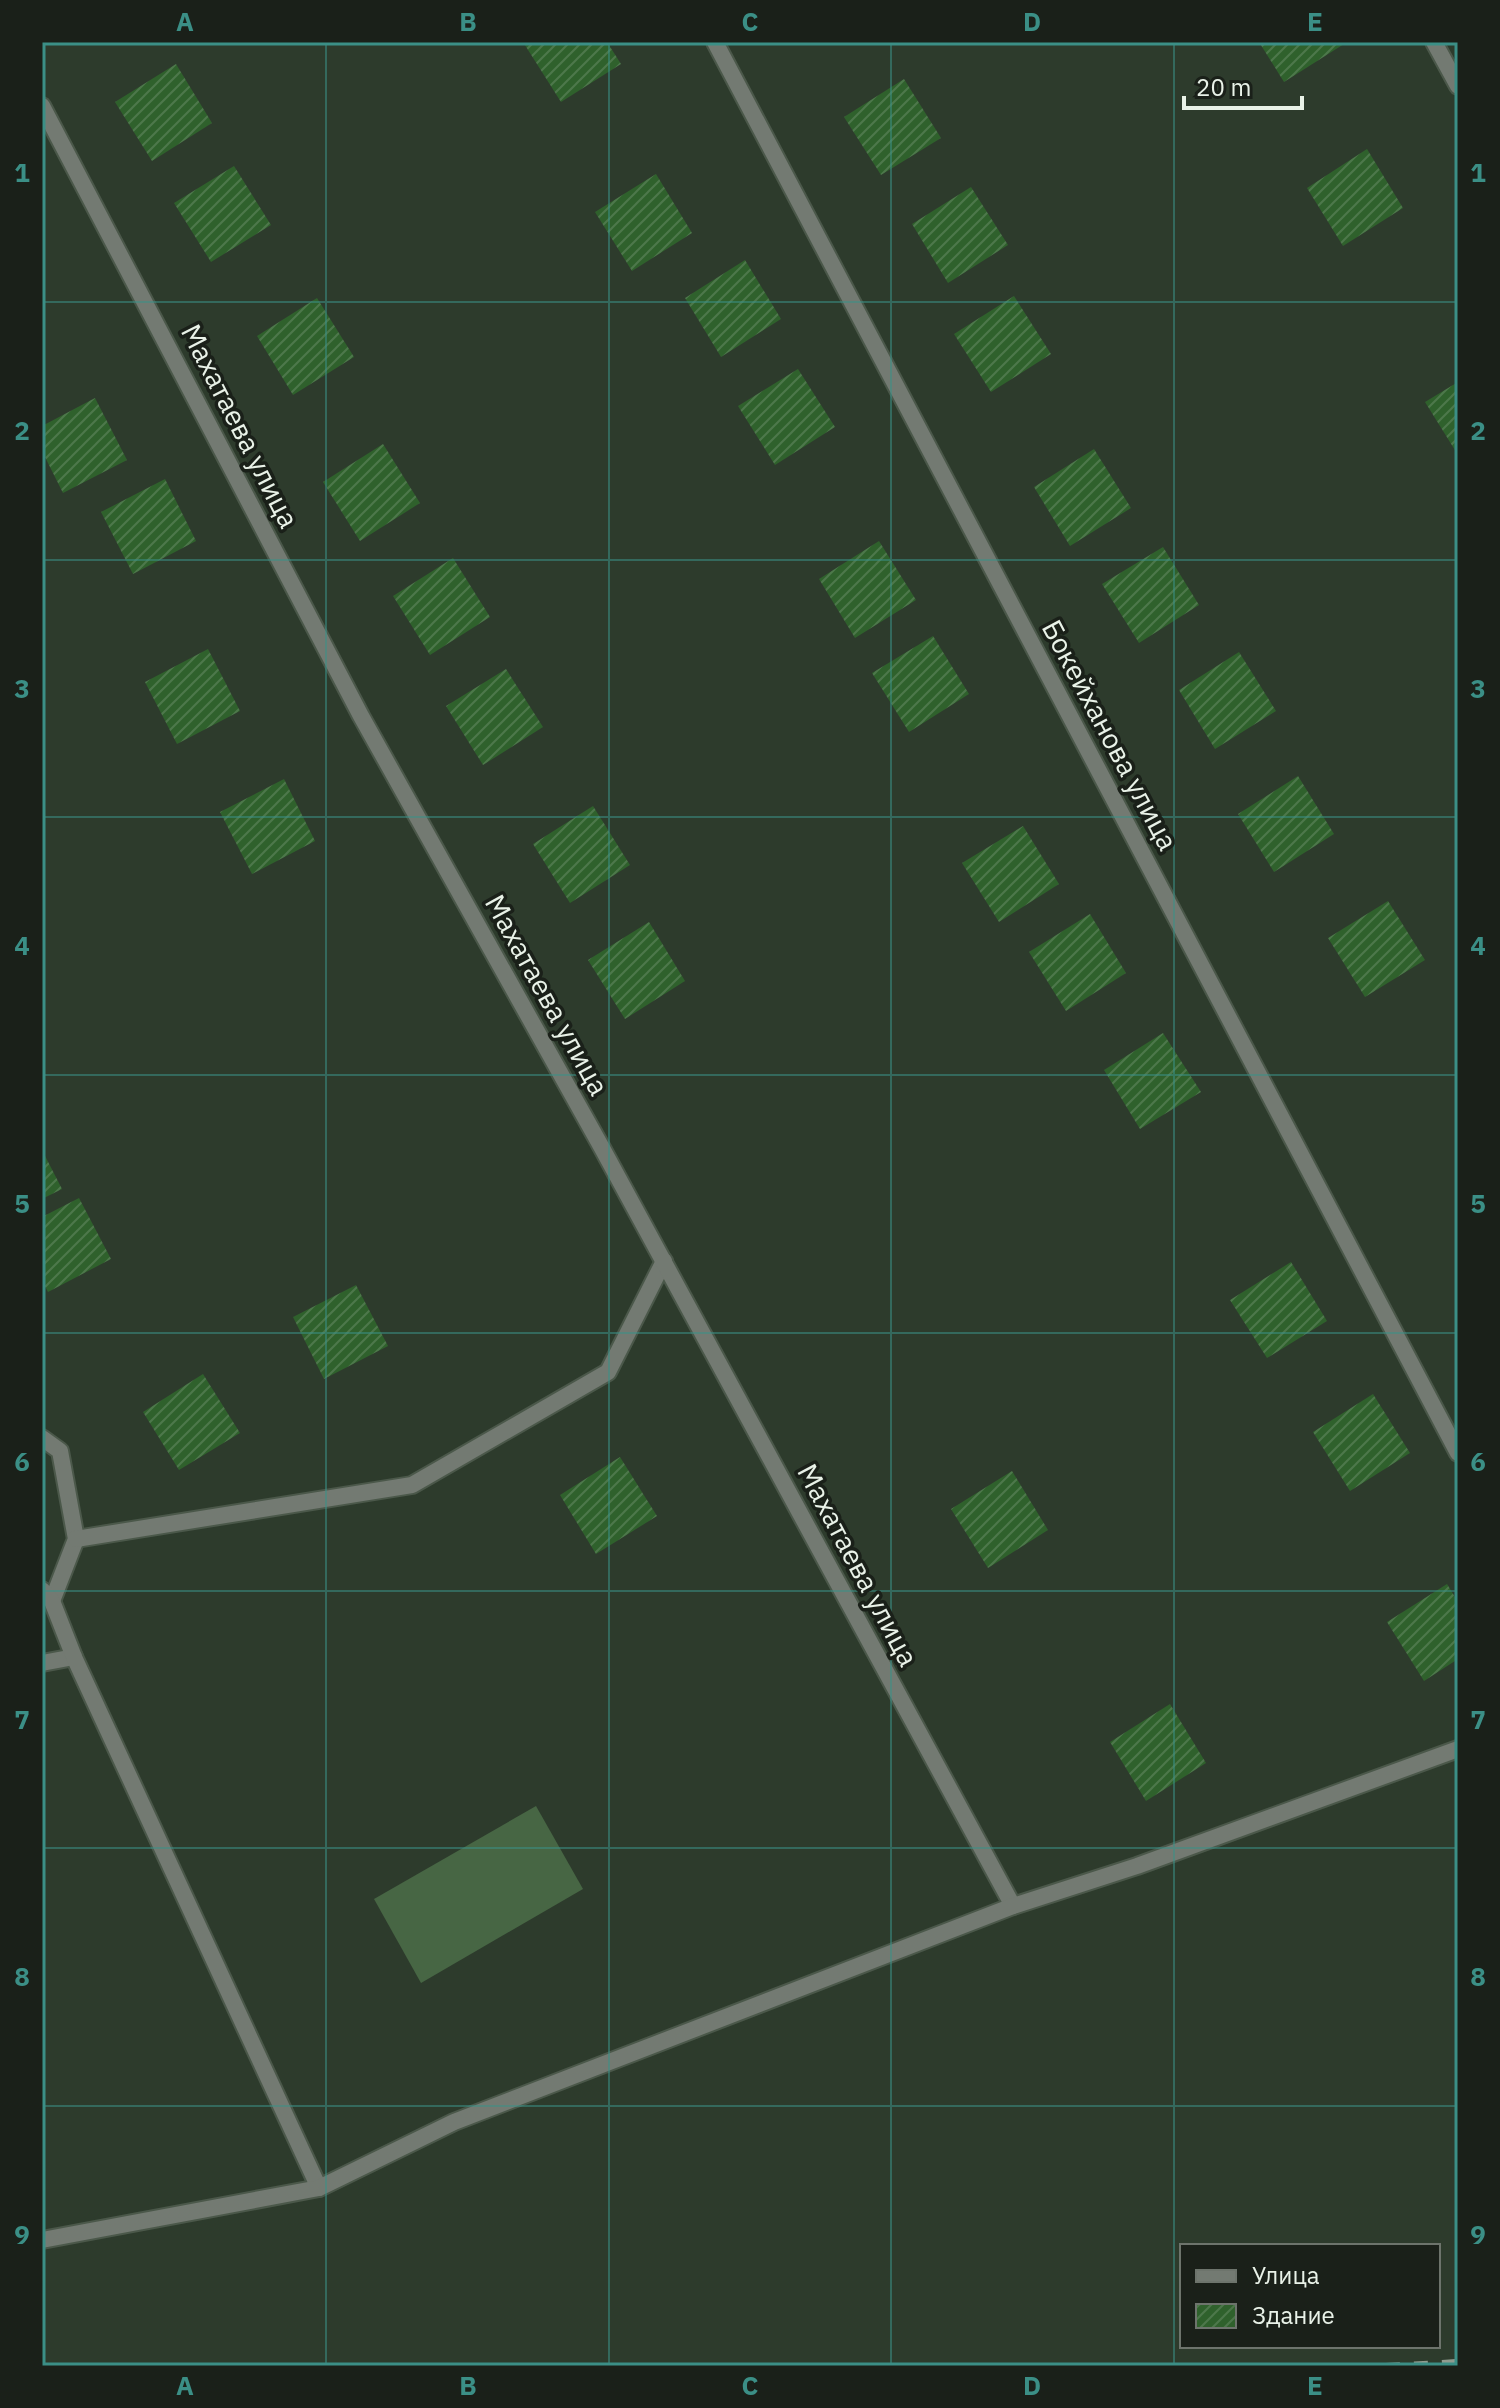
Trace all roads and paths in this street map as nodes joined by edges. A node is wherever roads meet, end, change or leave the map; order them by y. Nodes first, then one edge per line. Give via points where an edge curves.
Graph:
1 (715, 42) edge
2 (1434, 42) edge
3 (1458, 86) edge
4 (42, 106) edge
5 (664, 1261) junction
6 (42, 1438) edge
7 (1458, 1453) edge
8 (76, 1539) junction
9 (47, 1596) edge
10 (74, 1657) junction
11 (42, 1663) edge
12 (1458, 1749) edge
13 (1013, 1906) junction
14 (319, 2188) junction
15 (42, 2240) edge

1 - 7 street, Бокейханова улица
2 - 3 street
4 - 5 street, Махатаева улица via 361,716
5 - 8 street via 608,1372 412,1485
5 - 13 street, Махатаева улица
6 - 8 street via 60,1451
8 - 9 street
9 - 10 street
10 - 11 street
10 - 14 street
12 - 13 street
13 - 14 street via 454,2122
14 - 15 street

